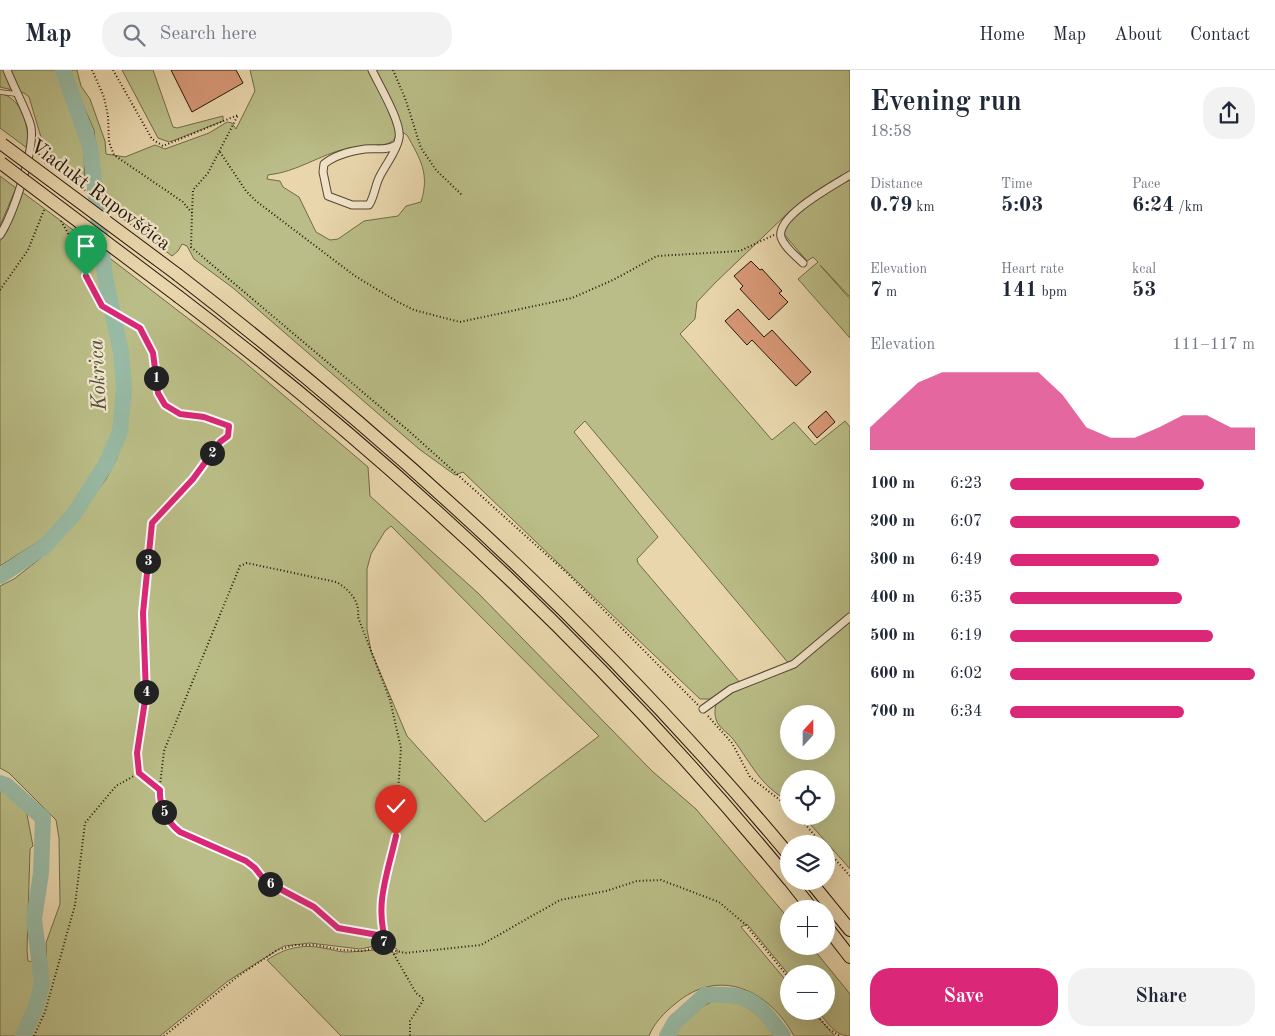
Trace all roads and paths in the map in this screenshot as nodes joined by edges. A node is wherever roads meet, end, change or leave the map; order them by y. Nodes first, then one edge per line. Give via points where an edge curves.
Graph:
1 (7, 70) edge
2 (92, 70) edge
3 (113, 70) edge
4 (372, 70) edge
5 (393, 70) edge
6 (0, 92) edge
7 (16, 94) junction
8 (1, 143) edge
9 (31, 143) junction
10 (396, 145) junction
11 (220, 152) junction
12 (1, 163) edge
13 (46, 168) dead end
14 (850, 174) edge
15 (463, 196) dead end
16 (46, 205) dead end
17 (192, 213) junction
18 (60, 220) dead end
19 (780, 232) junction
20 (0, 235) edge
21 (803, 264) dead end
22 (0, 290) edge
23 (850, 617) edge
24 (702, 709) junction
25 (139, 773) junction
26 (160, 790) junction
27 (780, 800) edge
28 (806, 825) edge
29 (814, 835) edge
30 (780, 845) edge
31 (835, 859) edge
32 (780, 871) edge
33 (850, 876) edge
34 (796, 890) edge
35 (817, 890) edge
36 (805, 900) edge
37 (850, 930) edge
38 (835, 938) edge
39 (389, 949) junction
40 (850, 957) edge
41 (780, 967) edge
42 (821, 1020) edge
43 (34, 1036) edge
44 (164, 1036) edge
45 (410, 1036) edge
46 (840, 1036) edge

1 - 7 street
2 - 17 path via 104,97 109,142 114,155 169,192
3 - 11 path via 152,139 163,146 238,115
4 - 10 street via 396,121 400,137
5 - 15 path via 421,148 436,170
6 - 7 lane
7 - 9 street via 31,126
8 - 30 highway, Viadukt Rupovščica, bridge via 252,333 481,532 608,656
9 - 13 path
9 - 20 street via 18,192
10 - 10 street via 333,157 324,164 328,196 352,205 369,205
11 - 17 path via 193,190
11 - 19 path via 256,201 355,276 414,310 460,322 572,298 657,256 740,251
12 - 32 highway, Viadukt Rupovščica, bridge via 246,348 408,486 501,572 639,711
14 - 19 street via 794,212 782,224
16 - 22 path via 28,250
17 - 24 path via 190,247 205,262 410,432 567,573
18 - 25 path via 102,306 140,328 153,353 158,393 165,405 180,414 204,417 229,426 228,436 152,523 143,613 146,694 137,753
19 - 21 street via 785,244
23 - 24 street via 794,664 732,689
24 - 27 path via 732,743 750,777
25 - 26 path
25 - 43 path via 116,786 85,823 75,905 45,1012
26 - 39 path via 163,812 180,832 246,861 265,881 314,907 338,928 378,935
26 - 39 path via 164,751 240,566 247,562 336,582 347,588 358,606 358,616 390,700 401,748 396,836 382,891 381,910
28 - 29 path
31 - 33 path
34 - 36 highway, Viadukt Rupovščica
35 - 37 highway
38 - 40 highway
39 - 41 path via 405,953 481,945 560,900 637,881 661,880 719,902 744,924
39 - 44 path via 380,947 362,951 294,945 277,950 205,1001
39 - 45 path via 416,992 424,999 410,1021
42 - 46 path

